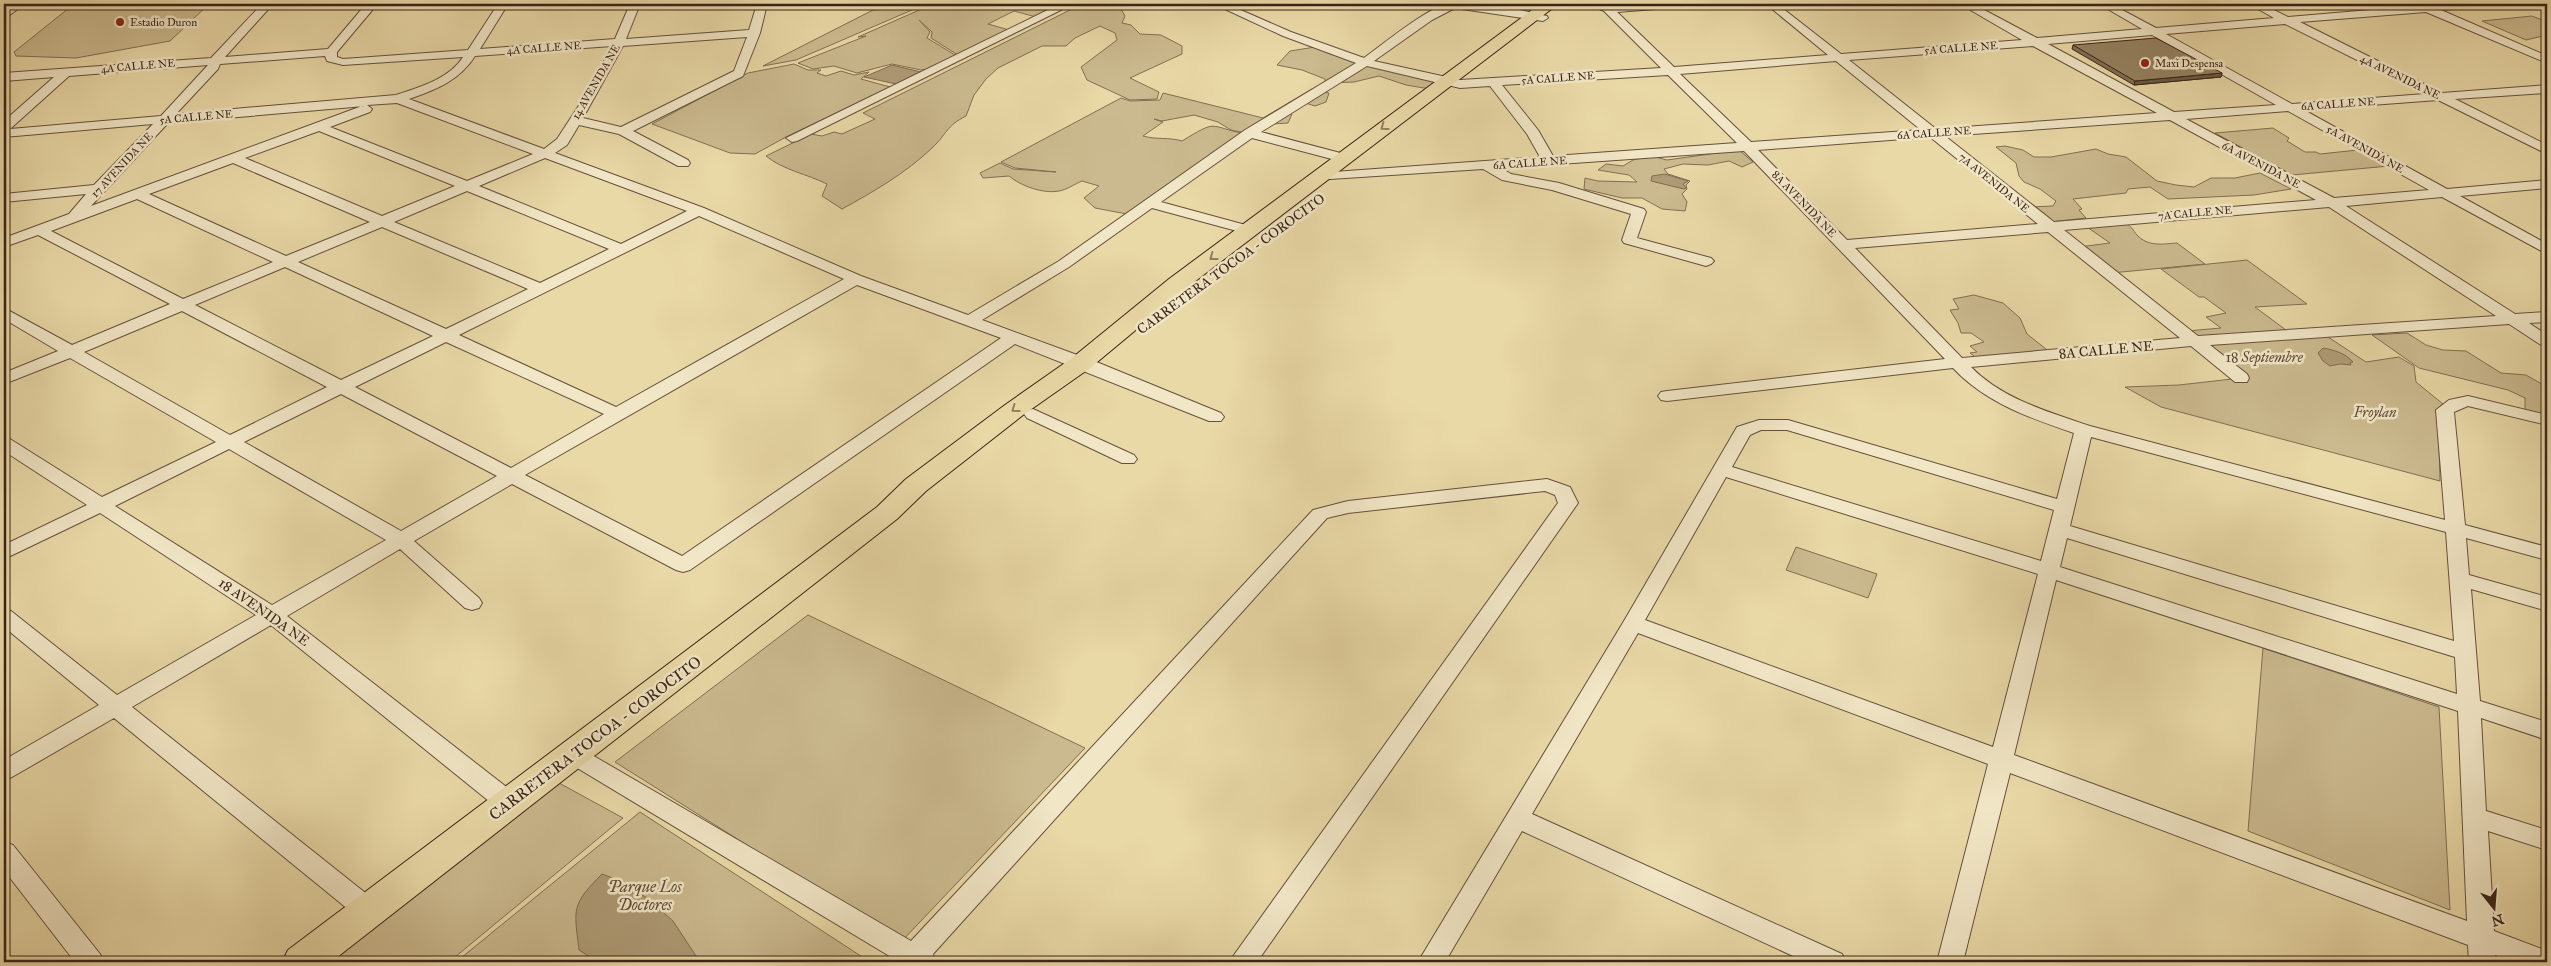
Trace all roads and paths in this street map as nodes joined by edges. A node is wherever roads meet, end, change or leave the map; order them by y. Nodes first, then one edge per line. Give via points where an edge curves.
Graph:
1 (20, 4) edge
2 (268, 4) edge
3 (372, 4) edge
4 (392, 4) edge
5 (502, 4) edge
6 (635, 4) edge
7 (762, 4) edge
8 (1068, 4) edge
9 (1219, 4) edge
10 (1453, 4) edge
11 (1566, 4) edge
12 (1592, 4) edge
13 (1681, 4) edge
14 (1771, 4) edge
15 (1964, 4) edge
16 (2104, 4) edge
17 (2254, 4) edge
18 (2476, 4) edge
19 (2426, 6) edge
20 (1608, 9) junction
21 (1542, 13) edge
22 (4, 16) edge
23 (2286, 20) junction
24 (2156, 32) junction
25 (754, 33) junction
26 (619, 42) junction
27 (2035, 42) junction
28 (472, 53) junction
29 (2547, 54) edge
30 (332, 57) junction
31 (1837, 57) junction
32 (215, 60) junction
33 (2547, 60) edge
34 (1365, 62) junction
35 (1670, 70) junction
36 (66, 72) junction
37 (4, 77) edge
38 (1453, 83) junction
39 (1494, 83) junction
40 (2547, 89) edge
41 (2440, 97) junction
42 (393, 100) junction
43 (2292, 107) junction
44 (2171, 116) junction
45 (164, 119) junction
46 (574, 120) junction
47 (318, 126) junction
48 (4, 127) edge
49 (617, 129) junction
50 (4, 133) edge
51 (1250, 133) junction
52 (1933, 133) junction
53 (792, 138) dead end
54 (562, 142) junction
55 (1748, 147) junction
56 (2547, 150) edge
57 (547, 153) junction
58 (233, 158) junction
59 (1549, 161) junction
60 (683, 163) dead end
61 (1347, 166) junction
62 (1486, 166) junction
63 (2547, 184) edge
64 (468, 186) junction
65 (98, 189) junction
66 (2442, 192) junction
67 (138, 194) junction
68 (4, 198) edge
69 (2329, 201) junction
70 (1148, 203) junction
71 (698, 211) junction
72 (75, 216) junction
73 (381, 222) junction
74 (2049, 226) junction
75 (39, 230) junction
76 (1248, 230) junction
77 (4, 242) edge
78 (1844, 245) junction
79 (621, 249) junction
80 (2547, 250) edge
81 (1706, 261) dead end
82 (286, 262) junction
83 (856, 279) junction
84 (540, 290) junction
85 (183, 305) junction
86 (4, 313) edge
87 (2547, 318) edge
88 (2515, 320) junction
89 (970, 322) junction
90 (446, 335) junction
91 (1012, 338) junction
92 (2196, 341) junction
93 (2547, 342) edge
94 (69, 352) junction
95 (1957, 363) junction
96 (1087, 365) junction
97 (2241, 378) dead end
98 (4, 379) edge
99 (341, 387) junction
100 (1667, 396) dead end
101 (617, 414) junction
102 (1034, 414) junction
103 (1215, 418) dead end
104 (2547, 420) edge
105 (2084, 430) junction
106 (4, 443) edge
107 (228, 443) junction
108 (1128, 459) dead end
109 (1720, 469) junction
110 (512, 476) junction
111 (102, 505) junction
112 (2064, 507) junction
113 (887, 513) junction
114 (2454, 526) junction
115 (2059, 529) junction
116 (401, 540) junction
117 (4, 553) edge
118 (2547, 553) edge
119 (2048, 570) junction
120 (2459, 579) junction
121 (472, 603) dead end
122 (2547, 604) edge
123 (4, 616) edge
124 (273, 616) junction
125 (1632, 623) junction
126 (2466, 652) junction
127 (2469, 706) junction
128 (116, 707) junction
129 (2547, 731) edge
130 (572, 754) junction
131 (2000, 760) junction
132 (4, 771) edge
133 (509, 803) junction
134 (2473, 816) junction
135 (1516, 818) junction
136 (2547, 840) edge
137 (4, 852) edge
138 (369, 911) junction
139 (2480, 938) junction
140 (915, 960) edge
141 (91, 962) edge
142 (302, 962) edge
143 (1242, 962) edge
144 (1431, 962) edge
145 (1832, 962) edge
146 (1950, 962) edge
147 (2482, 962) edge
148 (2545, 962) edge

1 - 22 street
2 - 32 street, 17 AVENIDA NE
3 - 4 street
3 - 30 street
5 - 28 street
6 - 26 street, 14 AVENIDA NE
7 - 25 street
8 - 53 street
9 - 34 street via 1287,34
10 - 21 street
10 - 34 street
11 - 21 main road, CARRETERA TOCOA - COROCITO
12 - 20 street
13 - 20 street
14 - 31 street, 7A AVENIDA NE
15 - 27 street, 6A AVENIDA NE
16 - 24 street, 5A AVENIDA NE
17 - 23 street, 4A AVENIDA NE
18 - 19 street, 5A CALLE NE
19 - 23 street, 5A CALLE NE
19 - 29 street
19 - 33 street
20 - 35 street, 8A AVENIDA NE
21 - 38 main road, CARRETERA TOCOA - COROCITO
23 - 24 street, 5A CALLE NE
23 - 41 street, 4A AVENIDA NE
24 - 27 street, 5A CALLE NE
24 - 43 street, 5A AVENIDA NE
25 - 26 street, 4A CALLE NE
25 - 49 street via 739,73
26 - 28 street, 4A CALLE NE
26 - 46 street, 14 AVENIDA NE via 593,93
27 - 31 street, 5A CALLE NE
27 - 44 street, 6A AVENIDA NE
28 - 30 street, 4A CALLE NE via 342,62
28 - 42 street via 450,78
30 - 32 street, 4A CALLE NE
31 - 35 street, 5A CALLE NE
31 - 52 street, 7A AVENIDA NE
32 - 36 street, 4A CALLE NE
32 - 45 street, 17 AVENIDA NE via 214,68
34 - 38 street
34 - 51 street
35 - 39 street, 5A CALLE NE
35 - 55 street, 8A AVENIDA NE
36 - 37 street, 4A CALLE NE
36 - 48 street
38 - 39 street, 5A CALLE NE
38 - 61 main road, CARRETERA TOCOA - COROCITO
39 - 59 street via 1533,132
40 - 41 street, 6A CALLE NE
41 - 43 street, 6A CALLE NE
41 - 56 street, 4A AVENIDA NE
42 - 45 street, 5A CALLE NE
42 - 47 street
42 - 57 street
43 - 44 street, 6A CALLE NE
43 - 66 street, 5A AVENIDA NE
44 - 52 street, 6A CALLE NE
44 - 69 street, 6A AVENIDA NE
45 - 50 street, 5A CALLE NE
45 - 65 street, 17 AVENIDA NE
46 - 49 street
46 - 54 street, 14 AVENIDA NE
47 - 58 street
47 - 64 street
49 - 54 street
49 - 60 street
51 - 61 street, 6A CALLE NE
51 - 70 street
52 - 55 street, 6A CALLE NE
52 - 74 street, 7A AVENIDA NE
54 - 57 street, 14 AVENIDA NE
55 - 59 street, 6A CALLE NE
55 - 78 street, 8A AVENIDA NE
57 - 64 street, 14 AVENIDA NE
57 - 71 street
58 - 67 street
58 - 73 street
59 - 62 street, 6A CALLE NE
61 - 62 street, 6A CALLE NE
61 - 76 main road, CARRETERA TOCOA - COROCITO via 1320,177
61 - 96 main road, CARRETERA TOCOA - COROCITO
62 - 81 street via 1507,177 1554,186 1638,212 1629,240
63 - 66 street, 7A CALLE NE
64 - 73 street, 14 AVENIDA NE
64 - 79 street
65 - 68 street
65 - 72 street, 17 AVENIDA NE
66 - 69 street, 7A CALLE NE
66 - 80 street, 5A AVENIDA NE
67 - 72 street
67 - 82 street
69 - 74 street, 7A CALLE NE
69 - 88 street, 6A AVENIDA NE
70 - 76 street
70 - 89 street via 1064,264
71 - 79 street
71 - 83 street
72 - 75 street
73 - 82 street, 14 AVENIDA NE
73 - 84 street
74 - 78 street, 7A CALLE NE
74 - 92 street, 7A AVENIDA NE
75 - 77 street
75 - 85 street
76 -> 96 main road, CARRETERA TOCOA - COROCITO via 1177,284
78 - 95 street, 8A AVENIDA NE
79 - 84 street
82 - 85 street, 14 AVENIDA NE
82 - 90 street
83 - 89 street
83 - 101 street
84 - 90 street
85 - 94 street, 14 AVENIDA NE
85 - 99 street
86 - 94 street
87 - 88 street, 8A CALLE NE
88 - 92 street, 8A CALLE NE
88 - 93 street, 6A AVENIDA NE
89 - 91 street
90 - 99 street
90 - 101 street
91 - 96 street
91 - 110 street via 683,565
92 - 95 street, 8A CALLE NE
92 - 97 street
94 - 98 street, 14 AVENIDA NE
94 - 107 street
95 - 100 street, 8A CALLE NE
95 - 105 street, 8A AVENIDA NE via 1976,382 2000,398 2028,412
96 - 102 main road, CARRETERA TOCOA - COROCITO
96 - 103 street
96 -> 113 main road, CARRETERA TOCOA - COROCITO via 1014,410 916,484
99 - 107 street
99 - 110 street
101 - 110 street
102 - 108 street
102 - 113 main road, CARRETERA TOCOA - COROCITO via 929,491
104 - 114 street via 2468,401 2445,410
105 - 112 street
105 - 114 street, 8A AVENIDA NE
106 - 111 street, 18 AVENIDA NE
107 - 111 street
107 - 116 street
109 - 112 street via 1743,431 1759,425 1788,425
109 - 119 street
109 - 125 street
110 - 116 street
111 - 117 street
111 - 124 street, 18 AVENIDA NE
112 - 115 street
113 - 130 main road, CARRETERA TOCOA - COROCITO
114 - 118 street, 8A AVENIDA NE
114 - 120 street
115 - 119 street
115 - 126 street
116 - 121 street
116 - 124 street
119 - 127 street
119 - 131 street
120 - 122 street
120 - 126 street
123 - 128 street
124 - 128 street
124 - 133 street, 18 AVENIDA NE
125 - 131 street
125 - 135 street
126 - 127 street
127 - 129 street
127 - 134 street
128 - 132 street
128 - 138 street
130 - 133 main road, CARRETERA TOCOA - COROCITO
130 - 140 street
131 - 139 street
131 - 146 street
133 - 138 main road, CARRETERA TOCOA - COROCITO
134 - 136 street
134 - 139 street
135 - 144 street
135 - 145 street
137 - 141 street
138 - 142 main road, CARRETERA TOCOA - COROCITO
139 - 147 street
139 - 148 street
140 - 143 street via 1320,514 1348,507 1546,485 1563,491 1568,503

